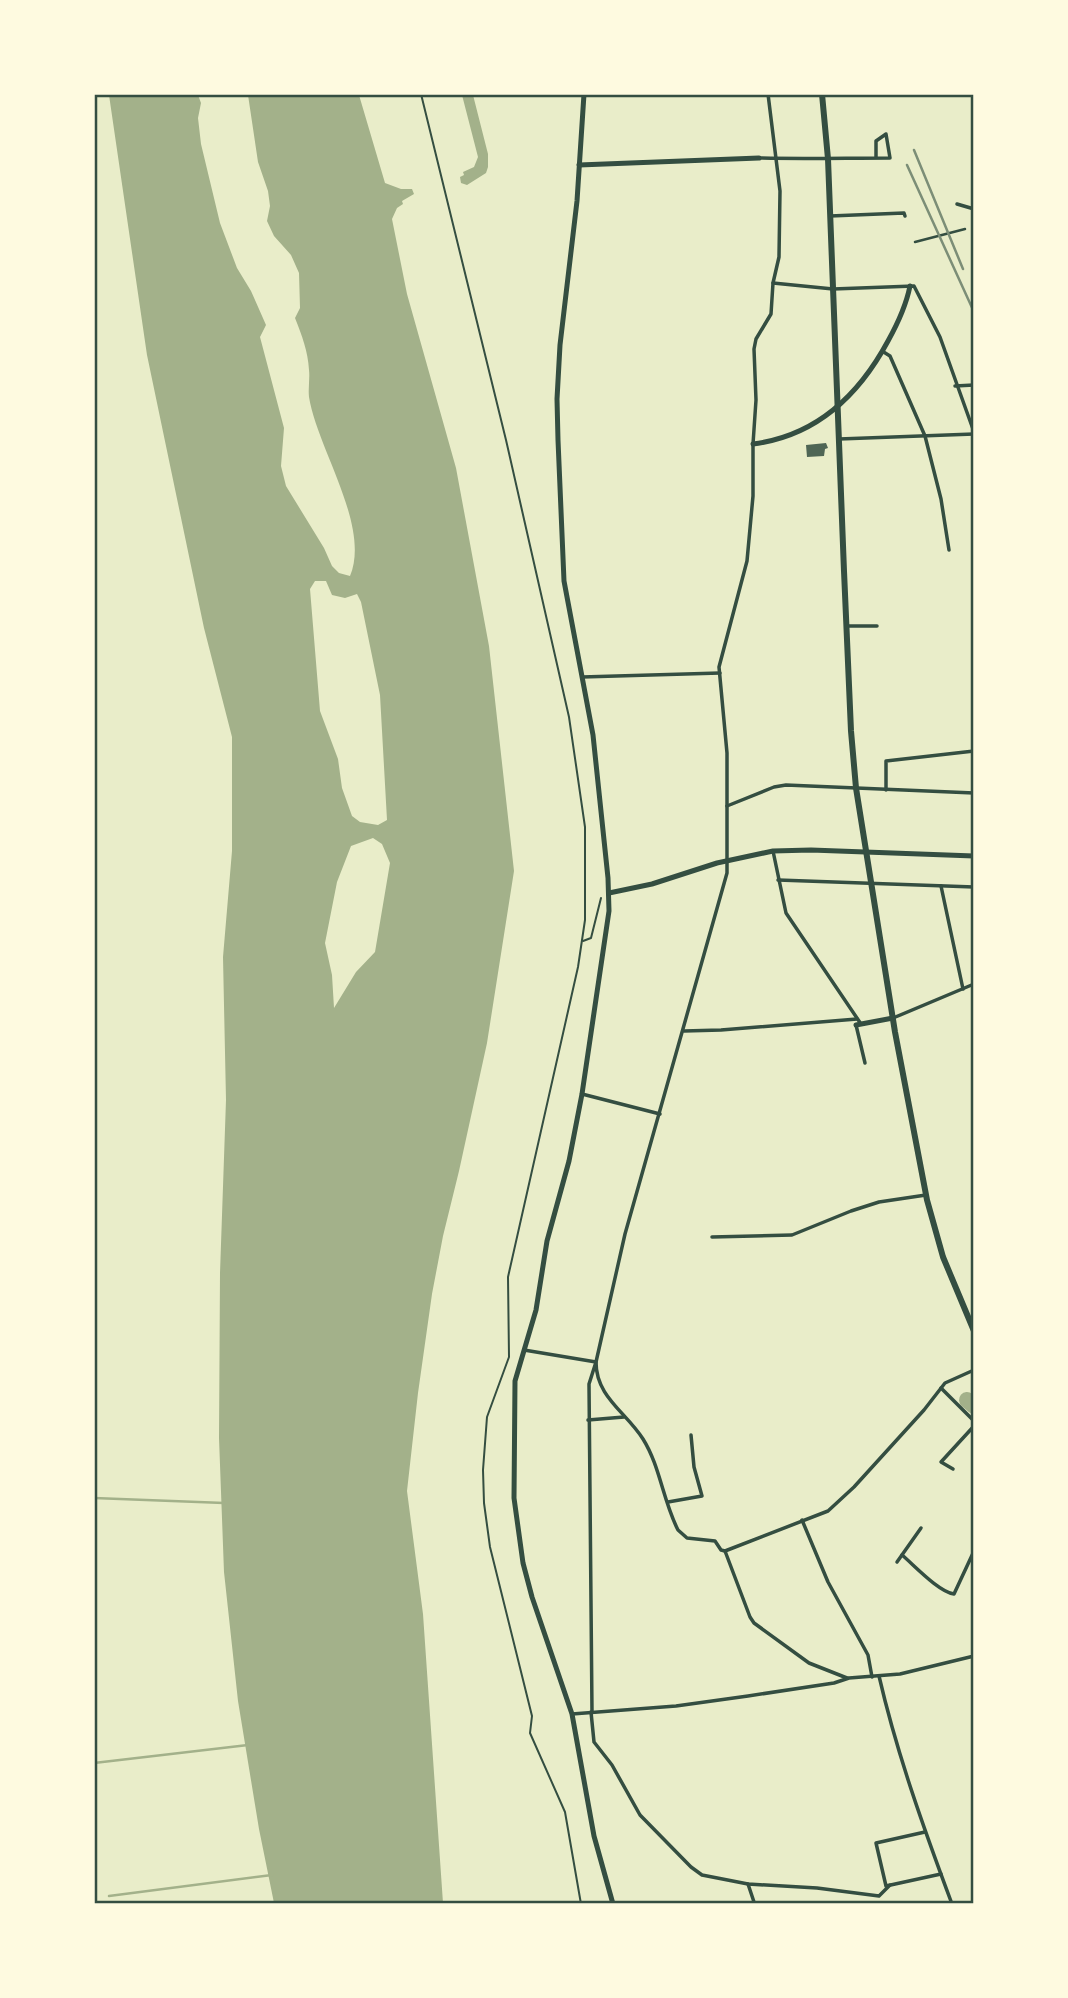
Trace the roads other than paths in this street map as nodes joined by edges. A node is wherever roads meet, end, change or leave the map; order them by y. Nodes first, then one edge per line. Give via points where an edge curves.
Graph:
1 (583, 94) edge
2 (768, 94) edge
3 (822, 94) edge
4 (759, 158) joint
5 (777, 158) junction
6 (876, 158) junction
7 (828, 159) junction
8 (579, 165) junction
9 (957, 204) dead end
10 (974, 209) edge
11 (904, 215) dead end
12 (830, 216) junction
13 (965, 229) dead end
14 (915, 242) dead end
15 (773, 283) junction
16 (907, 286) junction
17 (833, 289) junction
18 (883, 351) junction
19 (974, 385) edge
20 (955, 386) junction
21 (838, 406) junction
22 (974, 433) edge
23 (925, 436) junction
24 (839, 439) junction
25 (753, 444) junction
26 (949, 550) dead end
27 (847, 626) junction
28 (877, 626) dead end
29 (720, 673) junction
30 (582, 677) junction
31 (974, 751) edge
32 (856, 788) junction
33 (887, 790) junction
34 (974, 793) edge
35 (727, 806) junction
36 (773, 851) junction
37 (867, 852) junction
38 (974, 856) edge
39 (727, 860) junction
40 (778, 880) junction
41 (872, 883) junction
42 (941, 886) junction
43 (974, 887) edge
44 (609, 893) junction
45 (974, 984) edge
46 (963, 989) junction
47 (893, 1017) junction
48 (858, 1023) junction
49 (684, 1031) junction
50 (865, 1063) dead end
51 (582, 1094) junction
52 (660, 1114) junction
53 (926, 1195) junction
54 (712, 1237) dead end
55 (974, 1331) edge
56 (523, 1350) junction
57 (596, 1362) junction
58 (974, 1370) edge
59 (941, 1388) junction
60 (624, 1417) junction
61 (588, 1420) junction
62 (974, 1423) edge
63 (691, 1435) dead end
64 (953, 1469) dead end
65 (668, 1502) junction
66 (802, 1520) junction
67 (921, 1528) dead end
68 (724, 1551) junction
69 (974, 1551) edge
70 (902, 1555) junction
71 (897, 1562) dead end
72 (974, 1656) edge
73 (879, 1676) junction
74 (872, 1677) junction
75 (849, 1678) junction
76 (591, 1712) junction
77 (572, 1714) junction
78 (925, 1832) junction
79 (941, 1874) junction
80 (748, 1884) junction
81 (890, 1885) junction
82 (754, 1902) dead end
83 (613, 1903) edge
84 (952, 1903) edge

1 - 8 street
2 - 5 street
3 - 7 main road
4 - 5 street
4 - 8 street
5 - 7 street
5 - 15 street via 779,257
6 - 6 street via 876,141 886,134 890,158
6 - 7 street
7 - 12 main road
8 - 30 street via 557,399 564,581
9 - 10 street
11 - 12 street
12 - 17 main road
13 - 14 street
15 - 17 street
15 - 25 street via 771,314 754,349
16 - 17 street
16 - 18 street via 902,314
16 - 20 street via 914,286 940,337
17 - 21 main road
18 - 21 street
18 - 23 street via 890,356
19 - 20 street
20 - 22 street
21 - 24 main road
21 - 25 street via 795,433
22 - 23 street
23 - 24 street
23 - 26 street
24 - 27 main road
25 - 29 street via 747,561
27 - 28 street
27 - 32 main road
29 - 30 street
29 - 35 street
30 - 44 street via 596,758
31 - 33 street via 886,761
32 - 33 street
32 - 35 street via 780,786
32 - 37 main road
33 - 34 street
35 - 39 street
36 - 37 street
36 - 39 street
36 - 40 street
37 - 38 street
37 - 41 main road
39 - 44 street
39 - 49 street via 726,883
40 - 41 street
40 - 48 street via 786,913
41 - 42 street
41 - 47 main road
42 - 43 street
42 - 46 street
44 - 51 street via 608,929
45 - 46 street
46 - 47 street
47 - 48 street
47 - 53 main road
48 - 49 street
48 - 50 street
49 - 52 street
51 - 52 street
51 - 56 street via 547,1241 536,1310
52 - 57 street via 625,1234
53 - 54 street via 858,1208 792,1236
53 - 55 main road via 943,1257
56 - 57 street
56 - 77 street via 515,1381 514,1498 519,1542 532,1597
57 - 60 street via 606,1396
57 - 61 street via 589,1384
58 - 59 street
59 - 62 street
59 - 66 street via 844,1499 828,1511
60 - 61 street
60 - 65 street via 642,1438
61 - 76 street
62 - 64 street via 941,1462
63 - 65 street via 702,1496
65 - 68 street via 683,1537 715,1541
66 - 68 street
66 - 74 street via 867,1655
67 - 70 street
68 - 75 street via 754,1623 809,1664
69 - 70 street via 954,1594
70 - 71 street
72 - 73 street
73 - 74 street
73 - 78 street
74 - 75 street
75 - 76 street via 699,1703
76 - 77 street
76 - 80 street via 594,1742 640,1815 702,1875
77 - 83 street via 594,1836
78 - 79 street
78 - 81 street via 876,1843 886,1886
79 - 81 street
79 - 84 street
80 - 81 street via 879,1896
80 - 82 street

